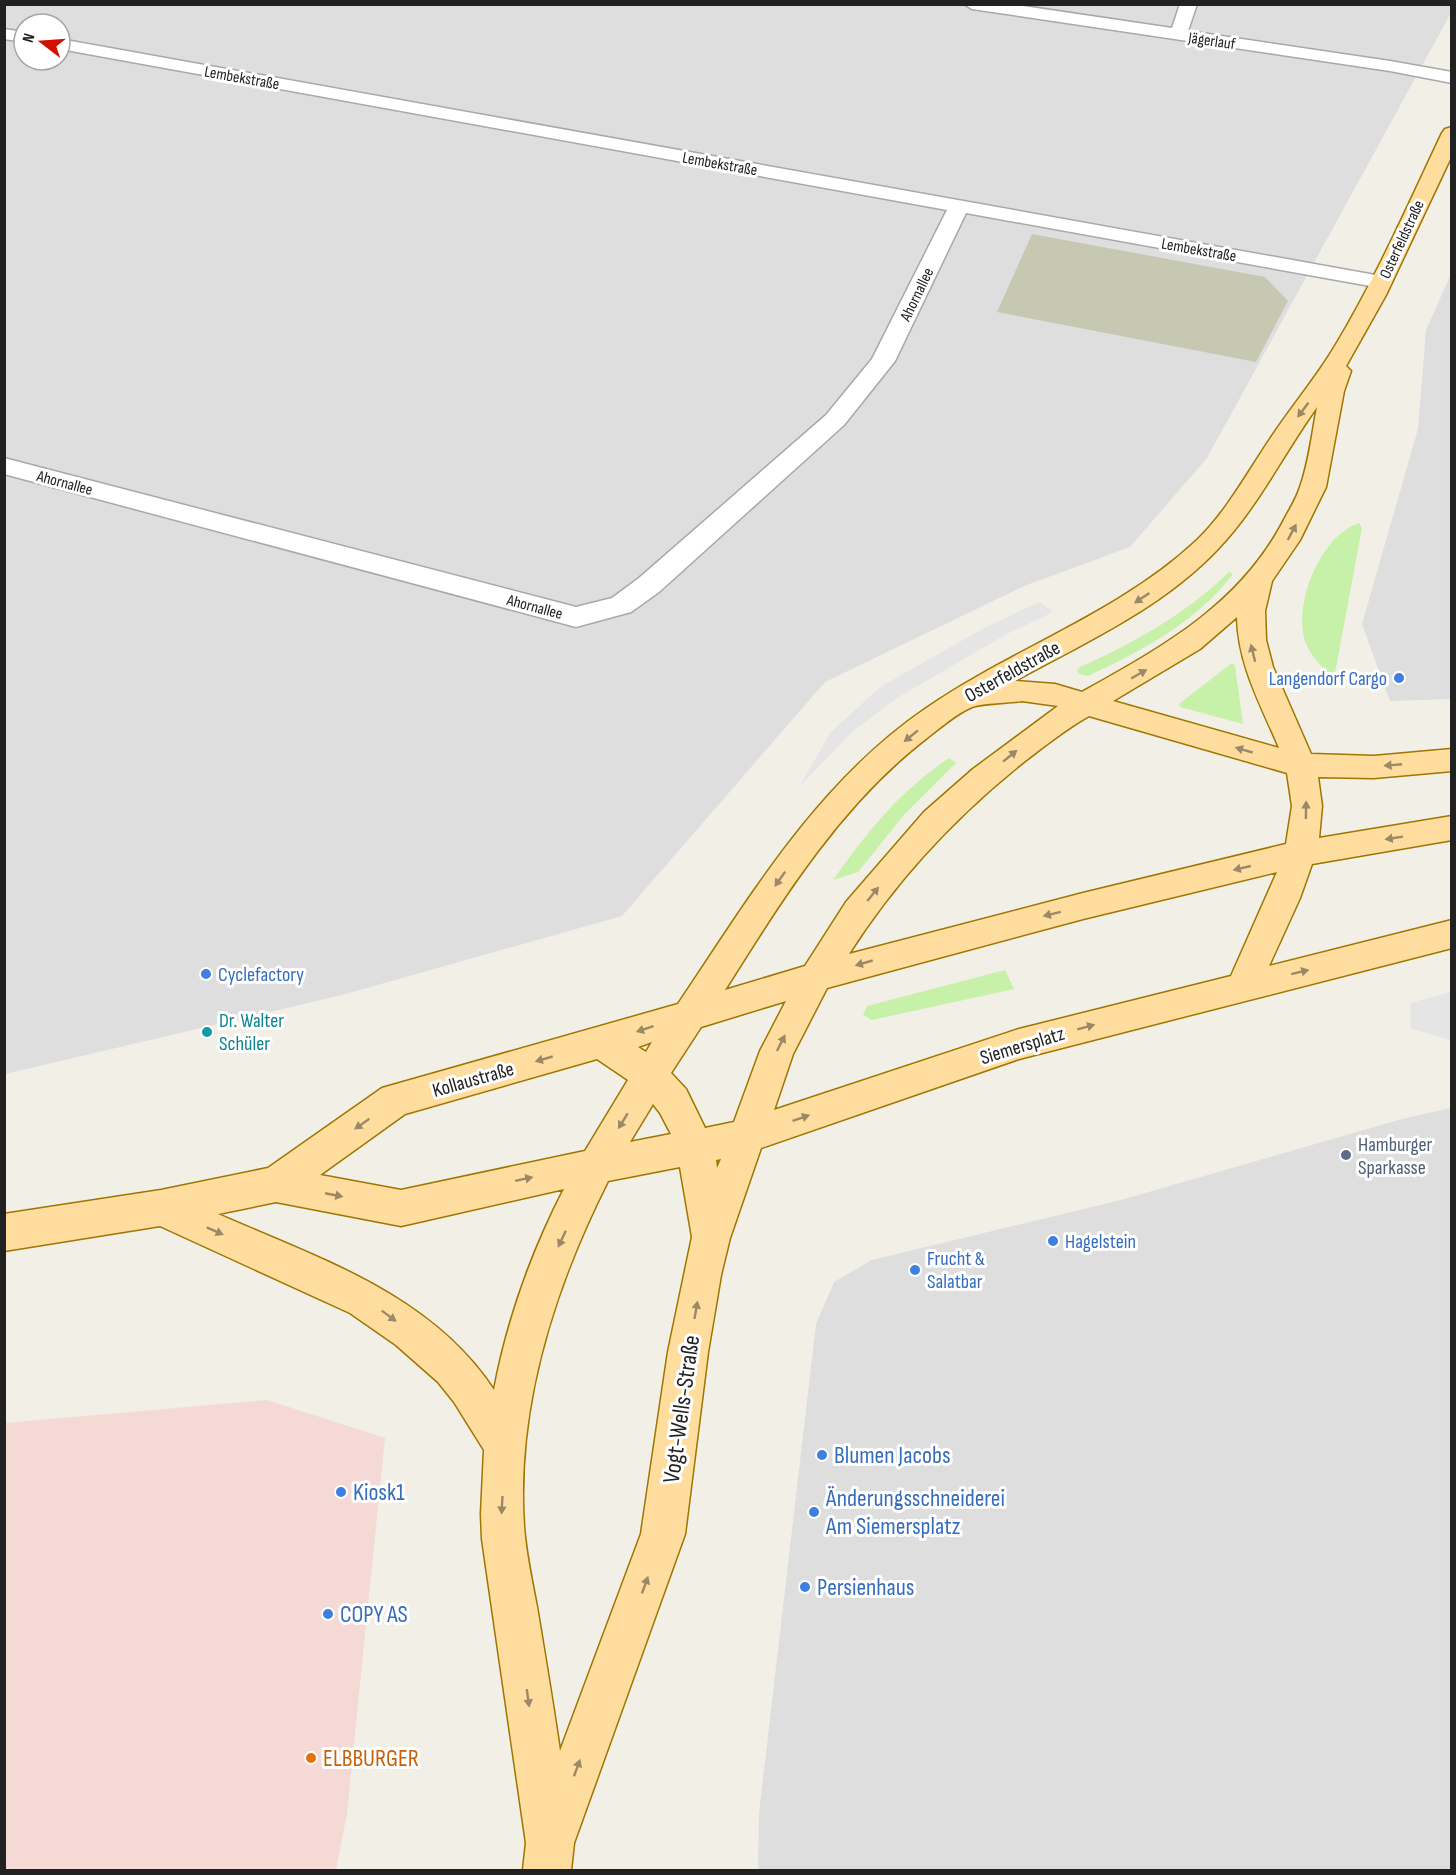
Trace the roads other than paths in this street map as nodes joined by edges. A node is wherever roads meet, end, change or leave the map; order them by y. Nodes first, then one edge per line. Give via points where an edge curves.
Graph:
1 (972, 4) edge
2 (1189, 4) edge
3 (1178, 35) junction
4 (72, 46) edge
5 (1452, 78) edge
6 (1452, 133) edge
7 (959, 206) junction
8 (1381, 282) junction
9 (1348, 344) junction
10 (4, 466) edge
11 (1259, 580) junction
12 (958, 701) junction
13 (1088, 703) junction
14 (1452, 760) edge
15 (1301, 765) junction
16 (1452, 828) edge
17 (1299, 854) junction
18 (1452, 934) edge
19 (816, 977) junction
20 (1243, 986) junction
21 (690, 1015) junction
22 (600, 1044) junction
23 (651, 1076) junction
24 (745, 1137) junction
25 (695, 1146) junction
26 (596, 1167) junction
27 (276, 1184) junction
28 (161, 1208) junction
29 (4, 1233) edge
30 (711, 1239) junction
31 (506, 1446) junction
32 (548, 1857) edge

1 - 3 street, Jägerlauf
2 - 3 street
3 - 5 street, Jägerlauf
4 - 7 street, Lembekstraße
6 - 8 main road, Osterfeldstraße
7 - 8 street, Lembekstraße
7 - 10 street, Ahornallee via 883,362 835,420 649,585 621,605 576,616
8 - 9 main road, Osterfeldstraße
11 -> 9 main road, Osterfeldstraße via 1287,540 1312,487 1332,391
9 -> 12 main road, Osterfeldstraße via 1235,512 1189,563 1131,606
13 -> 11 main road, Osterfeldstraße via 1190,642
15 -> 11 main road via 1254,658 1250,616
12 - 13 main road via 989,693 1022,691
12 -> 21 main road, Osterfeldstraße via 874,766 837,804 802,847
15 -> 13 main road
19 -> 13 main road, Osterfeldstraße via 858,912 935,821 1041,730
14 -> 15 main road via 1374,767
17 -> 15 main road via 1307,806
16 -> 17 main road
17 -> 19 main road
17 - 20 main road
20 -> 18 main road, Siemersplatz
19 - 21 main road
24 -> 19 main road, Vogt-Wells-Straße via 777,1051
24 -> 20 main road, Siemersplatz via 1019,1044
21 -> 22 main road, Kollaustraße
21 - 23 main road, Vogt-Wells-Straße
22 - 23 main road
22 -> 27 main road, Kollaustraße via 396,1100
23 - 25 main road via 673,1101
23 -> 26 main road, Vogt-Wells-Straße
24 - 25 main road, Siemersplatz
24 - 30 main road, Vogt-Wells-Straße
25 - 26 main road, Siemersplatz
25 - 30 main road
27 -> 26 main road, Kollaustraße via 401,1208
26 -> 31 main road, Vogt-Wells-Straße via 541,1290 519,1372
27 - 28 main road, Kollaustraße
28 - 29 main road, Kollaustraße
28 -> 31 main road via 372,1303 422,1341 462,1379
32 -> 30 main road, Vogt-Wells-Straße via 663,1534 688,1352
31 -> 32 main road, Vogt-Wells-Straße via 502,1518

